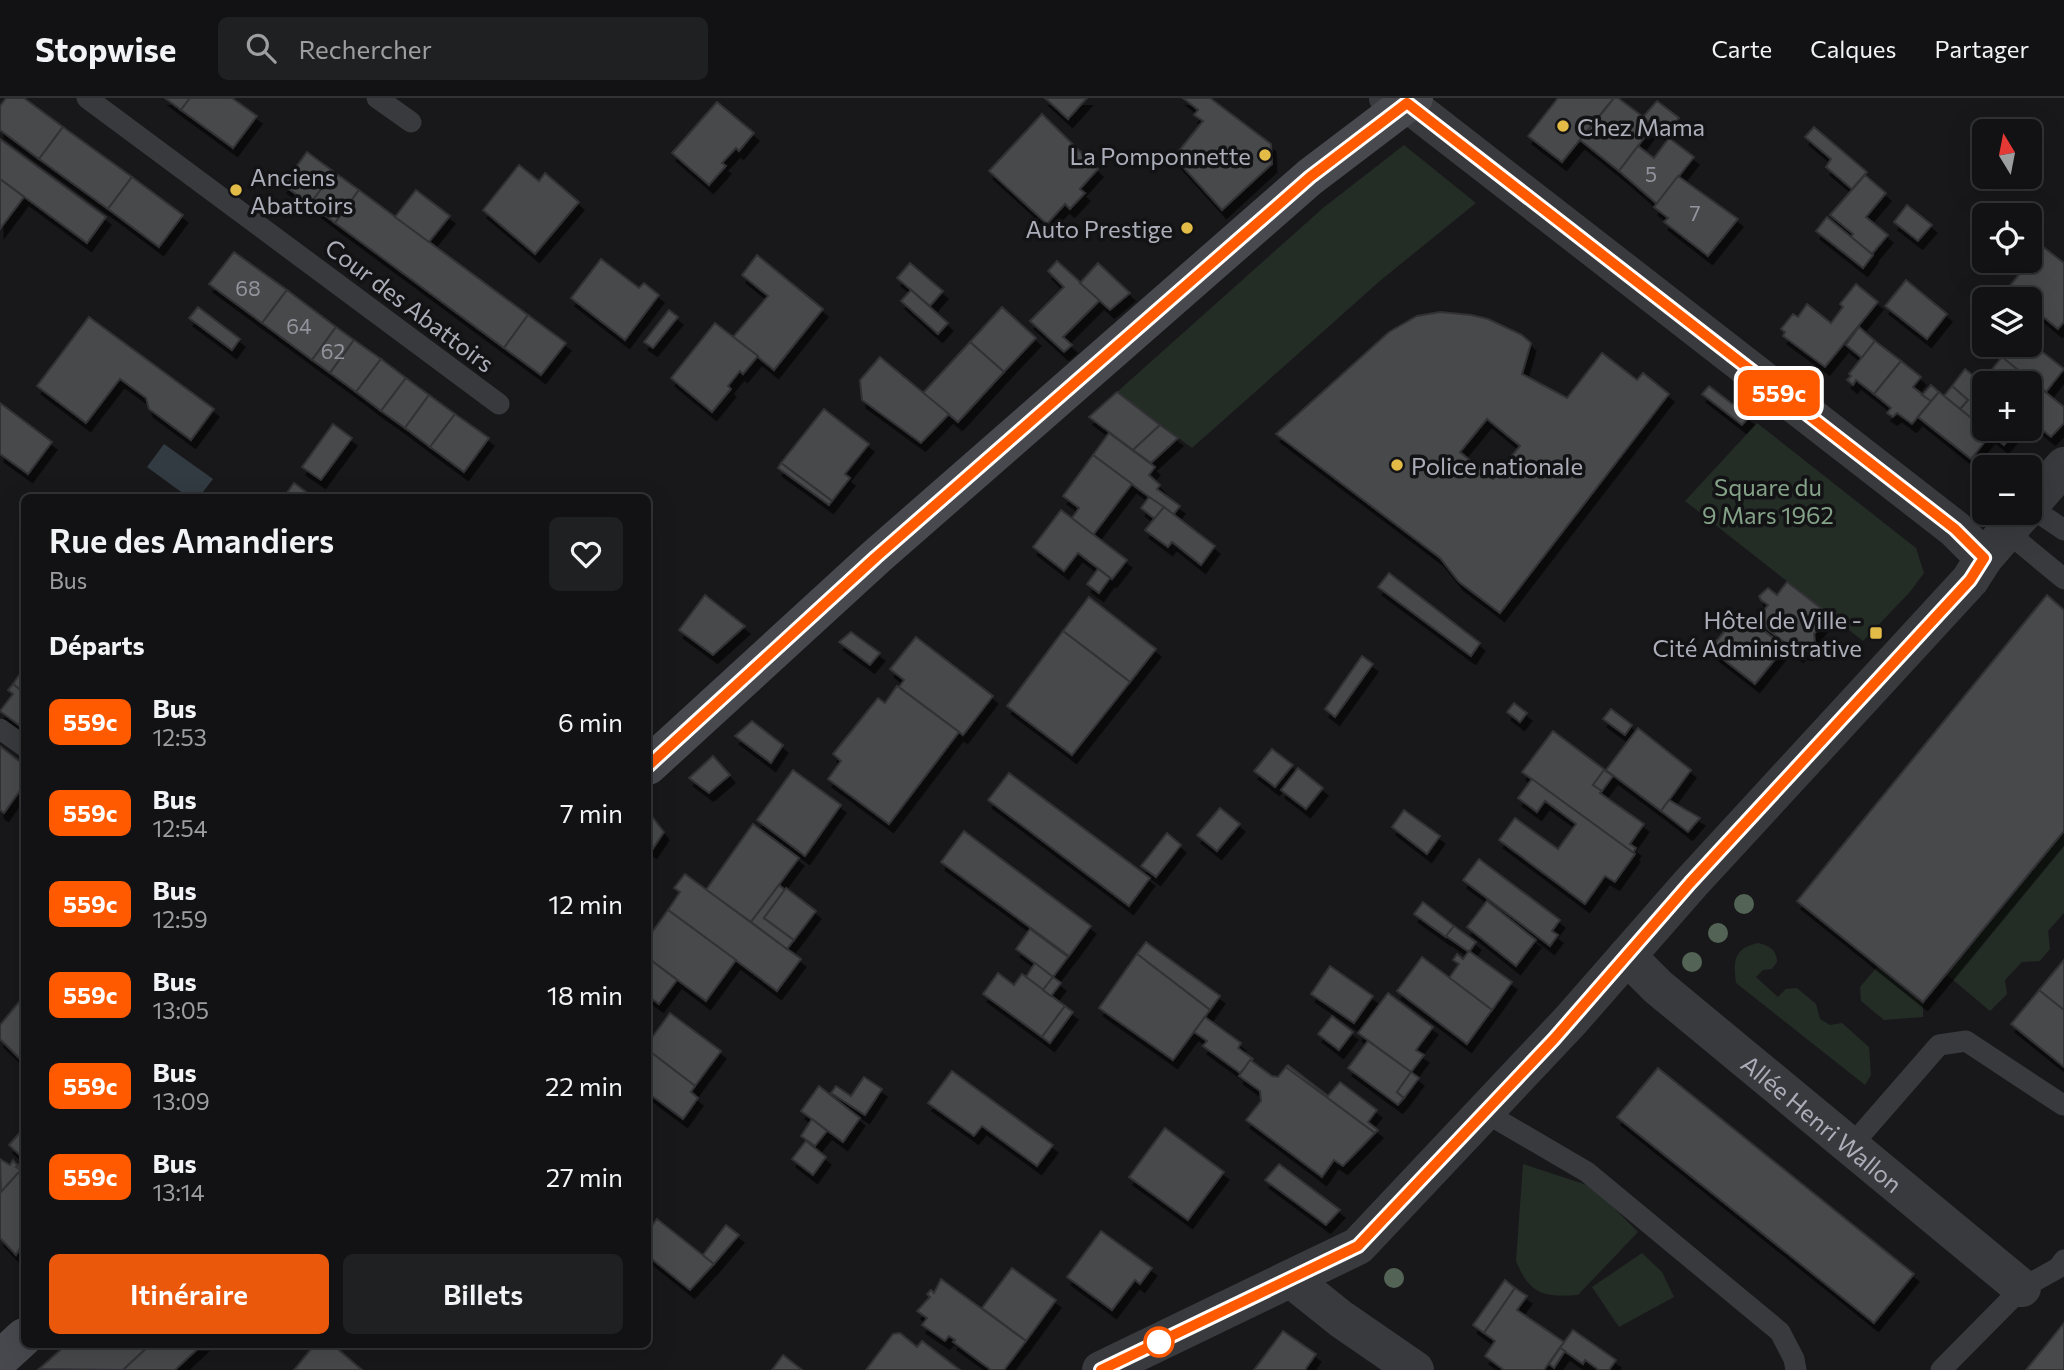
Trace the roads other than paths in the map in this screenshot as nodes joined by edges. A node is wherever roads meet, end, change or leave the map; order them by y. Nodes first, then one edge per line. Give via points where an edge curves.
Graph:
1 (87, 98) edge
2 (377, 98) edge
3 (1403, 100) edge
4 (411, 122) dead end
5 (499, 404) dead end
6 (2064, 466) edge
7 (2042, 492) edge
8 (1995, 525) edge
9 (2013, 525) edge
10 (2017, 525) edge
11 (2029, 525) edge
12 (2064, 530) edge
13 (2064, 579) edge
14 (0, 729) edge
15 (21, 745) edge
16 (651, 763) edge
17 (1627, 956) junction
18 (2063, 1105) edge
19 (1486, 1113) junction
20 (1850, 1146) junction
21 (2064, 1260) edge
22 (1291, 1279) junction
23 (2022, 1288) junction
24 (21, 1340) edge
25 (0, 1359) edge
26 (1101, 1370) edge
27 (1415, 1370) edge
28 (1796, 1370) edge
29 (1941, 1370) edge

1 - 5 lane, Cour des Abattoirs
2 - 4 lane
3 - 8 street via 1955,529
3 - 16 street via 876,557
6 - 7 street
9 - 17 street via 1970,580
10 - 13 lane
11 - 12 lane
14 - 15 lane
17 - 19 street
17 - 20 street, Allée Henri Wallon
18 - 20 lane via 1966,1041 1939,1045
19 - 22 street via 1358,1246
19 - 28 lane via 1587,1172 1780,1332
20 - 23 street, Allée Henri Wallon
21 - 23 lane
22 - 26 street
22 - 27 street
23 - 29 lane
24 - 25 street

